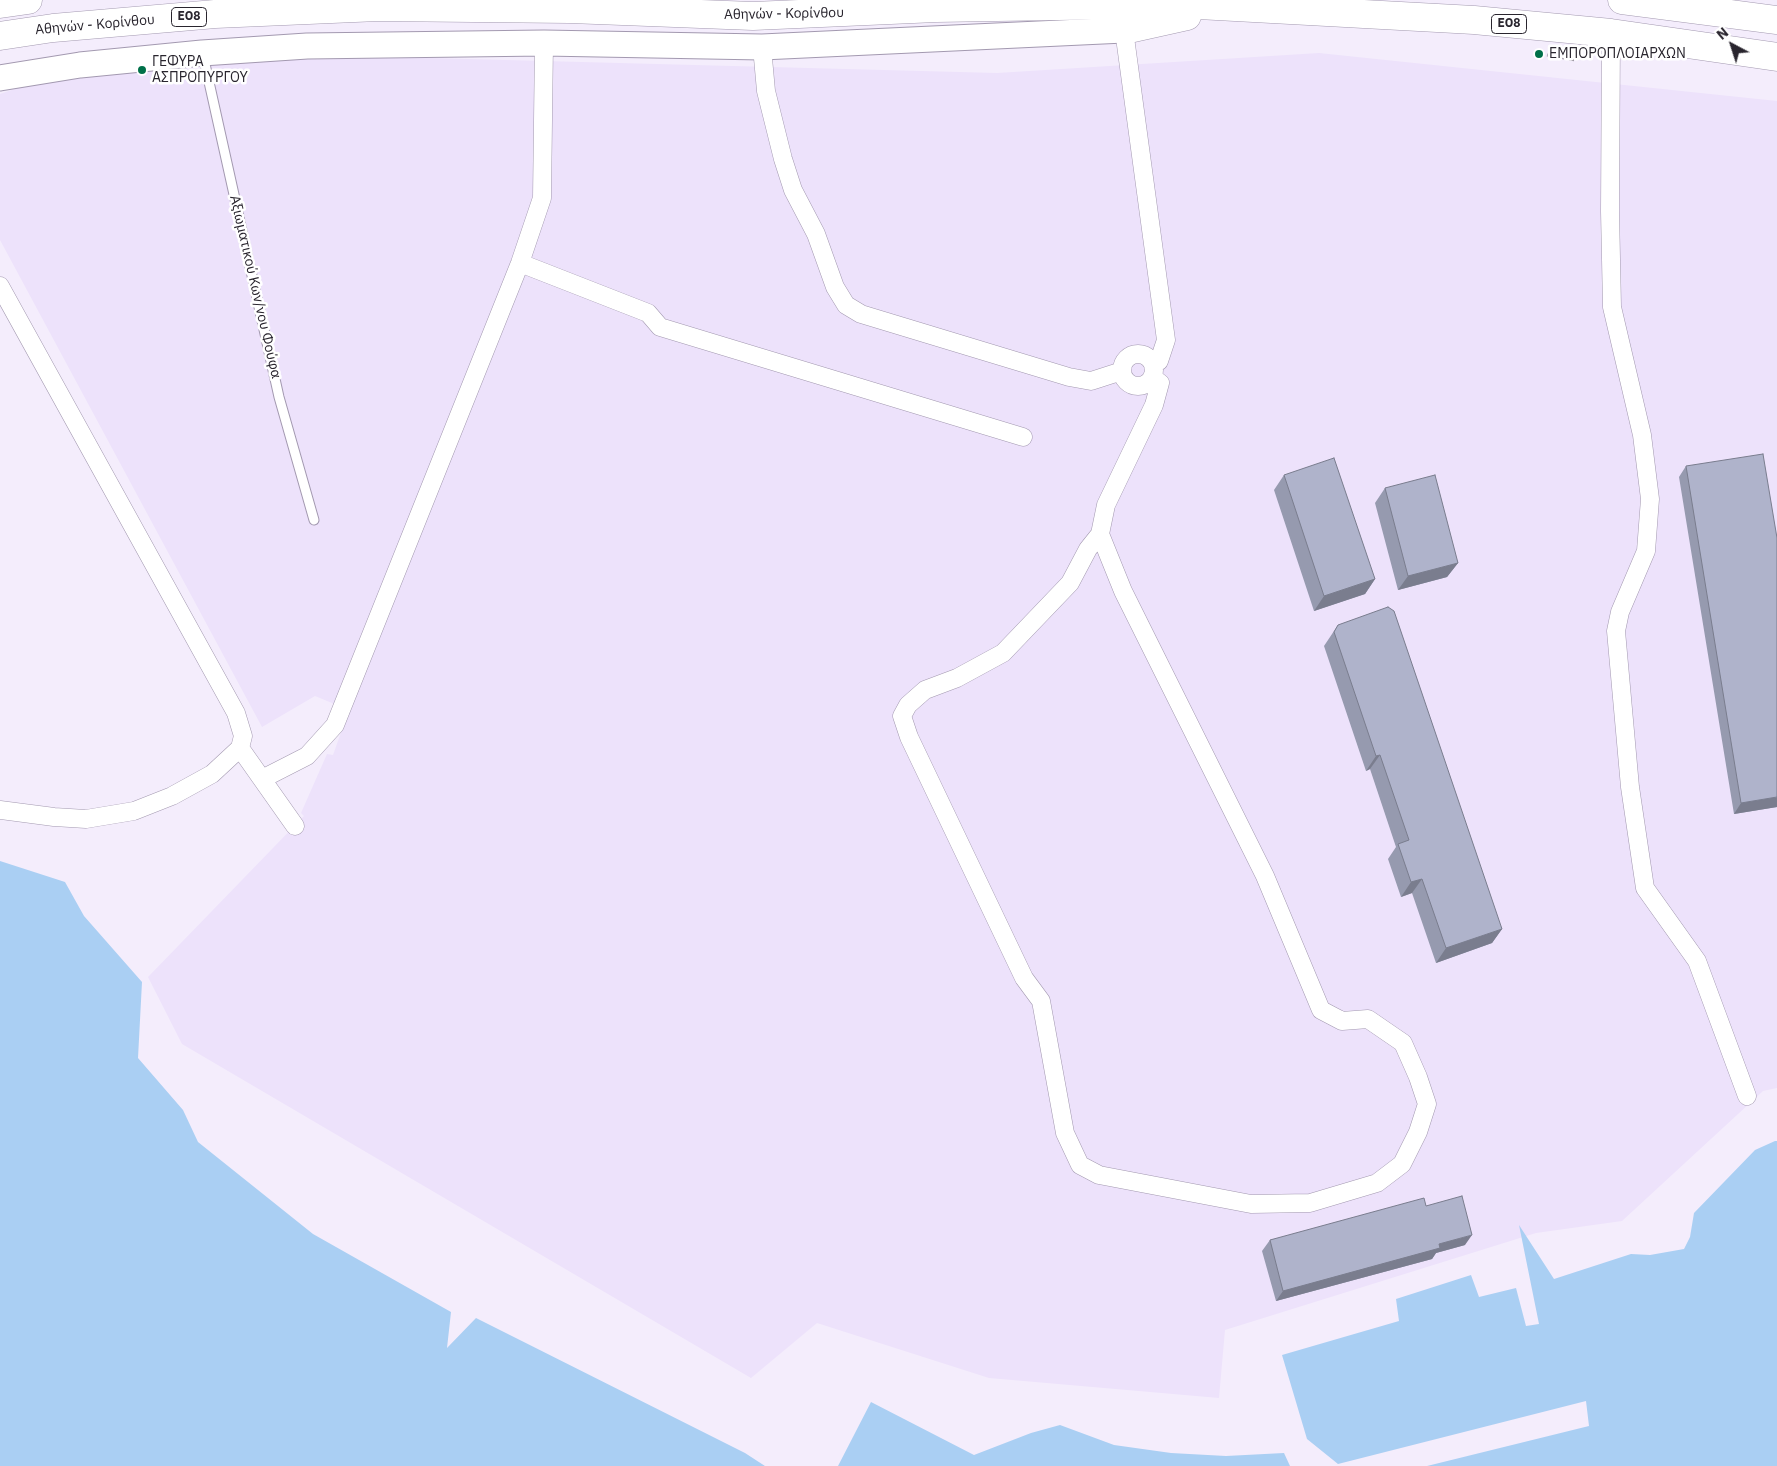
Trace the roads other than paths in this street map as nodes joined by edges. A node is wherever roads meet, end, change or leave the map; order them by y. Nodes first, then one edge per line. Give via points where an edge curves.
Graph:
1 (28, 0) edge
2 (1622, 0) edge
3 (0, 4) edge
4 (1240, 6) junction
5 (1777, 20) edge
6 (1124, 30) junction
7 (1611, 33) junction
8 (0, 36) edge
9 (544, 42) junction
10 (762, 47) junction
11 (202, 53) junction
12 (1777, 57) edge
13 (0, 78) edge
14 (520, 263) junction
15 (0, 286) edge
16 (1157, 369) junction
17 (1122, 370) junction
18 (1024, 437) dead end
19 (314, 520) dead end
20 (1100, 534) junction
21 (240, 748) junction
22 (262, 779) junction
23 (0, 810) edge
24 (295, 826) dead end
25 (1747, 1096) dead end

1 - 3 highway
2 - 5 highway
4 - 6 highway
4 - 7 highway, Αθηνών - Κορίνθου / ΕΟ8 via 1416,15
4 - 8 highway, Αθηνών - Κορίνθου / ΕΟ8 via 984,7 753,16 570,9 378,7 215,14 53,28
6 - 10 main road
6 - 16 street via 1166,340
7 - 12 highway, Αθηνών - Κορίνθου / ΕΟ8
7 - 25 street via 1612,307 1642,435 1650,499 1646,551 1620,612 1616,631 1630,787 1645,888 1698,961
9 - 10 main road
9 - 11 main road via 307,46
9 - 14 street via 542,198
10 - 17 street via 766,91 793,190 846,305 862,314 1069,376 1091,381
11 - 13 main road via 80,65
11 - 19 lane, Αξιωματικού Κων/νου Φούφα via 279,397
14 - 18 street via 648,313 660,328
14 - 22 street via 334,725 307,756
15 - 21 street via 236,713 243,733
16 - 17 street via 1142,385 1126,380
16 - 17 street via 1144,355 1133,354 1126,359
16 - 20 street via 1154,405 1106,505
20 - 20 street via 1123,591 1265,876 1321,1010 1342,1021 1368,1019 1403,1043 1418,1078 1427,1104 1418,1132 1402,1164 1376,1183 1310,1203 1251,1204 1099,1175 1080,1165 1065,1133 1041,1001 1024,978 902,716 908,705 925,690 957,678 1003,653 1070,583
21 - 22 street
21 - 23 street via 194,786 127,813 70,819
22 - 24 street

